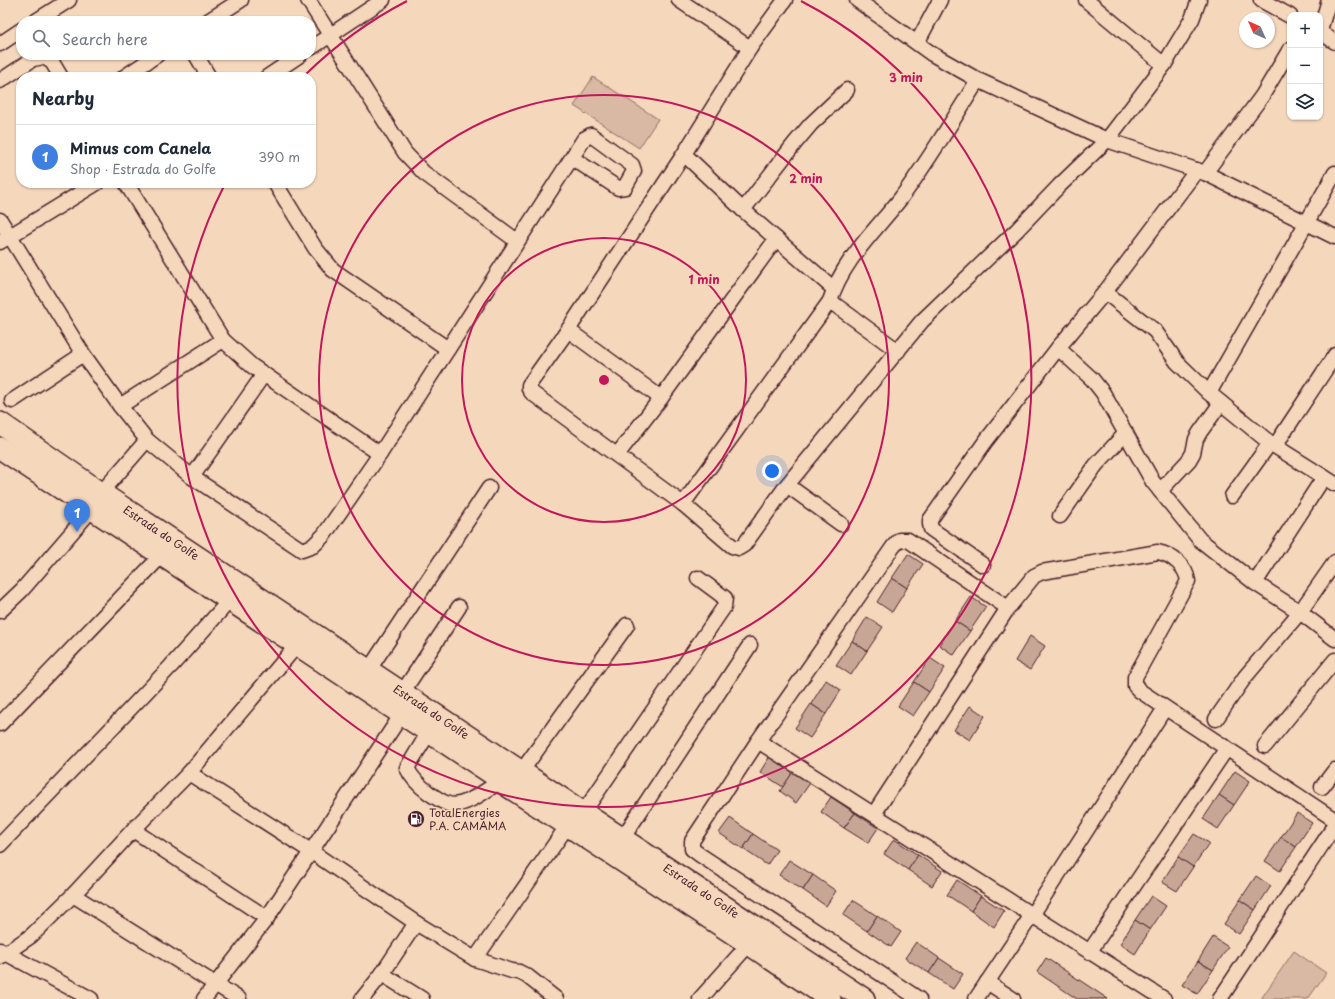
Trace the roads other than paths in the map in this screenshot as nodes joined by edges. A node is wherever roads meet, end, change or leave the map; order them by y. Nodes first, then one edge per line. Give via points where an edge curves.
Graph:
1 (69, 0) edge
2 (241, 0) edge
3 (308, 0) edge
4 (384, 0) edge
5 (679, 0) edge
6 (785, 0) edge
7 (857, 0) edge
8 (940, 0) edge
9 (1086, 0) edge
10 (1199, 0) edge
11 (1261, 0) edge
12 (1329, 0) edge
13 (1287, 14) edge
14 (44, 16) edge
15 (216, 16) edge
16 (1323, 21) edge
17 (16, 33) edge
18 (1323, 33) edge
19 (330, 35) junction
20 (1335, 42) edge
21 (917, 43) junction
22 (0, 44) edge
23 (316, 45) edge
24 (750, 48) junction
25 (1287, 54) edge
26 (32, 60) edge
27 (49, 60) edge
28 (150, 60) edge
29 (199, 60) edge
30 (292, 60) edge
31 (1164, 65) junction
32 (58, 72) edge
33 (132, 72) edge
34 (206, 72) edge
35 (274, 72) edge
36 (978, 80) junction
37 (0, 81) edge
38 (847, 90) dead end
39 (1107, 140) junction
40 (684, 154) junction
41 (572, 158) dead end
42 (1201, 172) junction
43 (1335, 173) edge
44 (89, 188) edge
45 (129, 188) edge
46 (278, 188) edge
47 (743, 210) junction
48 (0, 220) edge
49 (1307, 223) junction
50 (1335, 237) edge
51 (5, 238) edge
52 (776, 239) junction
53 (517, 241) junction
54 (1105, 292) junction
55 (832, 295) junction
56 (568, 330) junction
57 (223, 340) junction
58 (1058, 348) junction
59 (448, 349) junction
60 (898, 351) junction
61 (83, 354) junction
62 (1334, 360) edge
63 (264, 374) junction
64 (1209, 393) junction
65 (661, 398) junction
66 (12, 401) dead end
67 (1221, 403) junction
68 (120, 406) junction
69 (0, 423) edge
70 (1126, 433) junction
71 (147, 440) junction
72 (1272, 444) junction
73 (0, 448) edge
74 (380, 454) junction
75 (617, 455) junction
76 (192, 477) junction
77 (1332, 480) edge
78 (787, 485) junction
79 (489, 488) dead end
80 (1160, 491) junction
81 (1232, 496) dead end
82 (96, 501) junction
83 (683, 504) junction
84 (1060, 516) dead end
85 (841, 524) dead end
86 (162, 555) junction
87 (1335, 562) edge
88 (983, 565) dead end
89 (698, 578) dead end
90 (1254, 584) junction
91 (230, 600) junction
92 (459, 607) dead end
93 (1008, 608) junction
94 (0, 611) edge
95 (1300, 612) junction
96 (627, 625) dead end
97 (1335, 639) edge
98 (298, 644) junction
99 (750, 645) dead end
100 (1335, 660) edge
101 (368, 671) junction
102 (402, 693) junction
103 (1164, 708) junction
104 (402, 714) junction
105 (1216, 719) dead end
106 (0, 724) edge
107 (429, 732) junction
108 (758, 741) junction
109 (1265, 746) dead end
110 (1227, 748) junction
111 (1335, 770) edge
112 (521, 772) junction
113 (189, 773) junction
114 (500, 781) junction
115 (1322, 787) dead end
116 (874, 814) junction
117 (576, 819) junction
118 (1335, 820) edge
119 (1335, 825) edge
120 (133, 830) junction
121 (622, 839) junction
122 (0, 845) edge
123 (312, 852) junction
124 (73, 895) junction
125 (1032, 915) junction
126 (267, 918) junction
127 (416, 923) junction
128 (748, 944) junction
129 (1090, 951) junction
130 (2, 954) edge
131 (475, 959) junction
132 (382, 974) junction
133 (987, 982) junction
134 (216, 984) junction
135 (1157, 997) edge
136 (91, 999) edge
137 (204, 999) edge
138 (239, 999) edge
139 (362, 999) edge
140 (422, 999) edge
141 (556, 999) edge
142 (700, 999) edge
143 (830, 999) edge
144 (864, 999) edge
145 (919, 999) edge
146 (976, 999) edge
147 (1013, 999) edge
148 (1220, 999) edge

1 - 14 street
2 - 15 street
3 - 19 street
4 - 19 street
5 - 24 street
6 - 24 street
7 - 21 street
8 - 21 street
9 - 31 street
10 - 31 street via 1192,19
11 - 13 street
12 - 16 street
17 - 22 street
18 - 20 street
19 - 23 street
19 - 53 street via 413,162 424,173
21 - 36 street
24 - 40 street
25 - 42 street via 1262,96
26 - 37 street
27 - 32 street
28 - 33 street
29 - 34 street
30 - 35 street
31 - 39 street
36 - 39 street
36 - 55 street via 916,176 852,260
38 - 47 street via 807,129
39 - 42 street
39 - 60 street via 922,321
40 - 47 street
40 - 56 street
41 - 53 street
42 - 49 street
42 - 54 street
43 - 49 street
44 - 51 street
45 - 57 street
46 - 59 street via 315,248 333,270
47 - 52 street
48 - 51 street
49 - 50 street
49 - 64 street
51 - 61 street
52 - 55 street
52 - 65 street
53 - 59 street
54 - 58 street
54 - 64 street via 1155,331 1177,362
55 - 60 street
55 - 83 street
56 - 65 street
56 - 75 street via 529,385 529,389
57 - 63 street
57 - 68 street
58 - 70 street via 1096,384
58 - 88 street via 985,442 930,520 931,529
59 - 74 street
60 - 78 street
61 - 66 street
61 - 68 street
62 - 72 street
63 - 74 street
63 - 76 street
64 - 67 street
65 - 75 street
67 - 72 street
67 - 80 street via 1196,439 1189,460
68 - 71 street
69 - 82 highway, Estrada do Golfe
70 - 80 street
70 - 84 street via 1096,465
71 - 76 street
71 - 82 street
72 - 77 street
72 - 81 street
73 - 82 highway, Estrada do Golfe
74 - 76 street via 324,535 313,546 302,550
75 - 83 street
77 - 90 street
78 - 83 street via 744,545 738,548 732,546
78 - 85 street
79 - 101 street
80 - 90 street via 1200,540
82 - 86 highway, Estrada do Golfe
82 - 94 street via 22,590
82 - 101 highway, Estrada do Golfe
86 - 91 highway, Estrada do Golfe
86 - 106 street
87 - 95 street
89 - 117 street via 724,598 724,607
90 - 95 street
91 - 98 highway, Estrada do Golfe
91 - 122 street via 171,666
92 - 102 street
93 - 103 street via 1034,576 1042,572 1158,552 1166,553 1182,566 1187,573 1188,581 1135,676 1135,686
93 - 108 street via 908,540 899,540
93 - 116 street
95 - 97 street
95 - 105 street via 1245,677
96 - 112 street
98 - 104 highway, Estrada do Golfe
98 - 113 street
99 - 121 street
100 - 109 street
101 - 102 highway, Estrada do Golfe
102 - 112 highway, Estrada do Golfe
103 - 110 street
103 - 125 street
104 - 107 highway, Estrada do Golfe
104 - 123 street
107 - 114 highway, Estrada do Golfe
107 - 114 street via 407,768 420,787 434,797 449,805 462,803
108 - 116 street
108 - 145 street via 692,841 692,849
110 - 118 street
110 - 129 street
111 - 115 street
112 - 117 highway, Estrada do Golfe
113 - 120 street
113 - 123 street
114 - 117 highway, Estrada do Golfe
116 - 125 street
117 - 121 highway, Estrada do Golfe
117 - 128 highway, Estrada do Golfe
117 - 131 street
119 - 148 street
120 - 124 street
120 - 126 street
121 - 144 highway, Estrada do Golfe
123 - 126 street
123 - 127 street
124 - 130 street via 31,936
124 - 134 street
125 - 129 street
125 - 133 street
126 - 134 street
127 - 131 street
127 - 132 street
128 - 142 street
128 - 143 highway, Estrada do Golfe
129 - 135 street
130 - 136 street
131 - 141 street via 519,972
132 - 139 street
132 - 140 street
133 - 146 street
133 - 147 street
134 - 137 street
134 - 138 street

